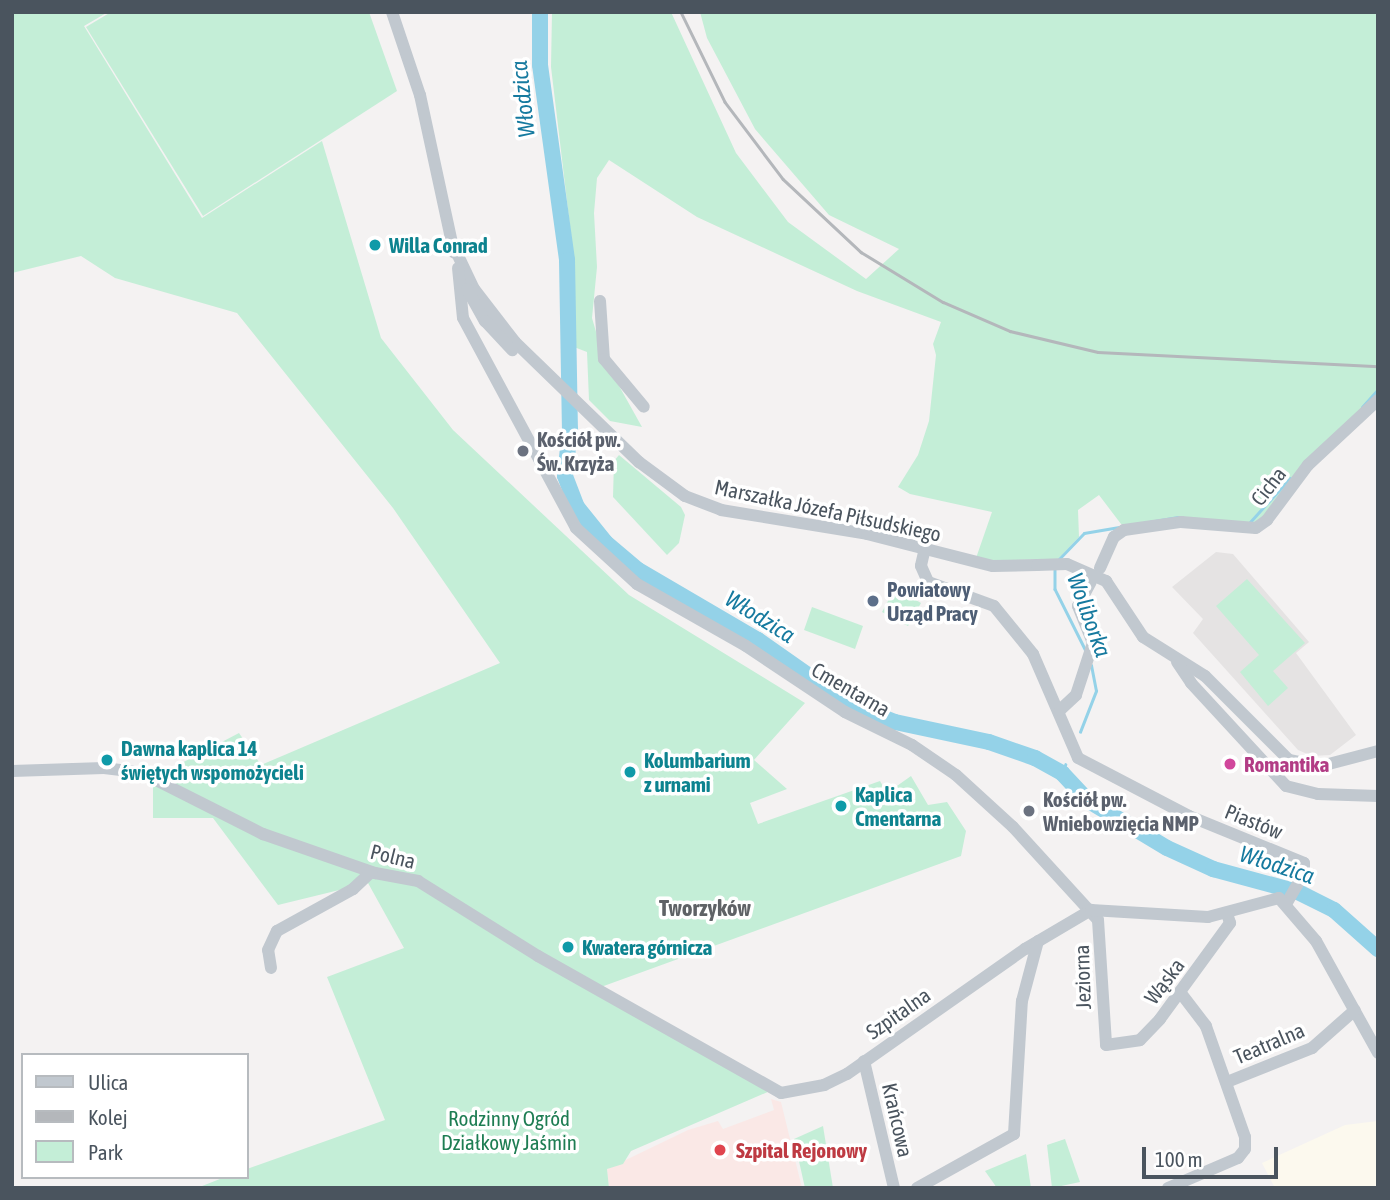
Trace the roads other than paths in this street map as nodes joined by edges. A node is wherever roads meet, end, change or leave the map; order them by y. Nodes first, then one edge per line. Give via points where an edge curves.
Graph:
1 (392, 12) edge
2 (453, 244) junction
3 (458, 268) junction
4 (600, 301) dead end
5 (500, 338) junction
6 (482, 354) junction
7 (532, 360) junction
8 (548, 375) junction
9 (1378, 400) edge
10 (644, 407) dead end
11 (925, 548) junction
12 (1097, 576) junction
13 (1177, 661) junction
14 (1059, 706) junction
15 (1378, 751) edge
16 (12, 771) edge
17 (1378, 796) edge
18 (371, 872) junction
19 (1288, 901) junction
20 (1091, 910) junction
21 (1227, 913) junction
22 (1039, 941) junction
23 (271, 968) dead end
24 (1180, 992) junction
25 (1355, 1010) junction
26 (1106, 1045) joint
27 (1378, 1053) edge
28 (864, 1061) junction
29 (1227, 1082) junction
30 (770, 1091) joint
31 (894, 1188) edge
32 (918, 1188) edge
33 (1168, 1188) edge

1 - 2 street via 420,95
2 - 3 street
2 - 7 street via 482,302
3 - 5 street via 473,304
3 - 6 street, Cmentarna via 459,306
4 - 10 street via 604,359
5 - 6 street via 486,342
5 - 7 street
5 - 8 street
6 - 20 street, Cmentarna via 536,447 559,504 611,564 845,712 912,745 956,775 1013,827
7 - 8 street
8 - 11 street, Marszałka Józefa Piłsudskiego via 663,481 709,506
9 - 12 street, Cicha via 1308,465 1256,528 1181,522 1124,530 1114,537
11 - 12 street, Marszałka Józefa Piłsudskiego, bridge via 993,566 1068,564
11 - 14 street via 921,566 928,582 994,606 1033,654
12 - 13 street via 1143,637
12 - 14 street, Cicha via 1078,606 1093,643 1076,695
13 - 15 street via 1205,676 1270,744 1296,763 1348,762
13 - 17 street via 1279,782 1318,794
14 - 19 street, Piastów via 1062,729 1078,758 1189,816 1304,863
16 - 18 street, Polna via 104,768 142,774 263,834
18 - 23 street via 353,888 277,931 268,950
18 - 30 street, Polna via 418,881
19 - 21 street via 1267,898
19 - 25 street
20 - 21 street via 1208,917
20 - 22 street, Szpitalna
20 - 26 street, Jeziorna via 1101,937
21 - 24 street, Wąska via 1230,923
22 - 28 street, Szpitalna
22 - 32 street via 1021,1001 1014,1134
24 - 26 street, Wąska via 1140,1040
24 - 29 street, Teatralna via 1202,1018
25 - 27 street
25 - 29 street, Teatralna via 1312,1048
28 - 30 street, Szpitalna via 824,1085 799,1092
28 - 31 street, Krańcowa
29 - 33 street, Teatralna via 1245,1149 1238,1157

